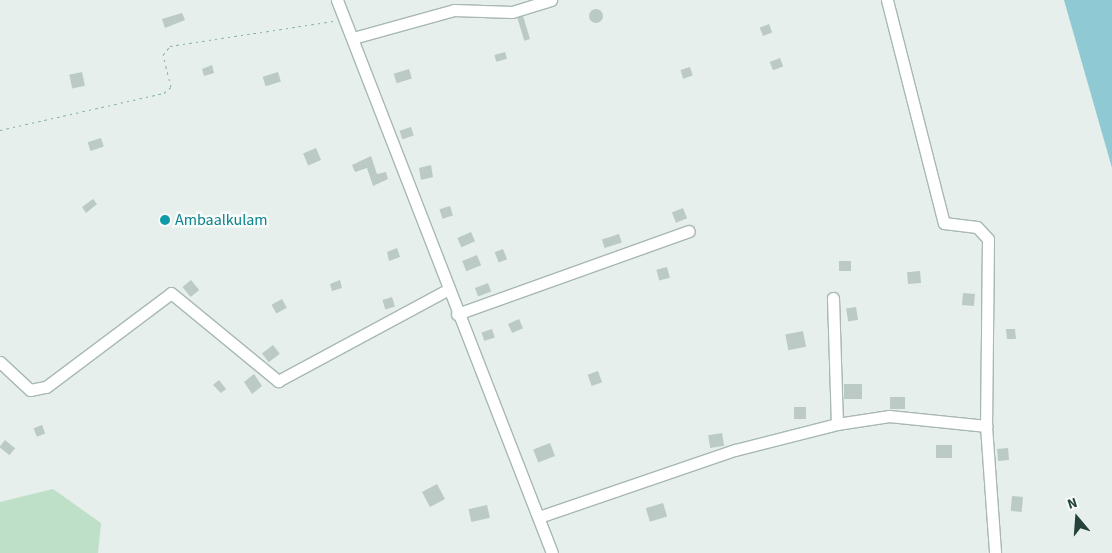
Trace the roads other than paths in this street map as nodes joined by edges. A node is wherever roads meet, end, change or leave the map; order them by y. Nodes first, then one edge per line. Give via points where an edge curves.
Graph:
1 (337, 0) edge
2 (551, 0) edge
3 (887, 0) edge
4 (353, 38) junction
5 (689, 231) dead end
6 (447, 290) junction
7 (834, 298) dead end
8 (457, 314) junction
9 (0, 362) edge
10 (837, 424) junction
11 (986, 426) junction
12 (540, 518) junction
13 (552, 553) edge
14 (995, 553) edge

1 - 4 street
2 - 4 street via 512,12 454,10
3 - 11 street via 944,223 977,227 988,239
4 - 6 street
5 - 8 street
6 - 8 street
6 - 9 street via 278,382 171,293 46,388 30,390
7 - 10 street
8 - 12 street
10 - 11 street via 888,416
10 - 12 street via 735,450
11 - 14 street
12 - 13 street

